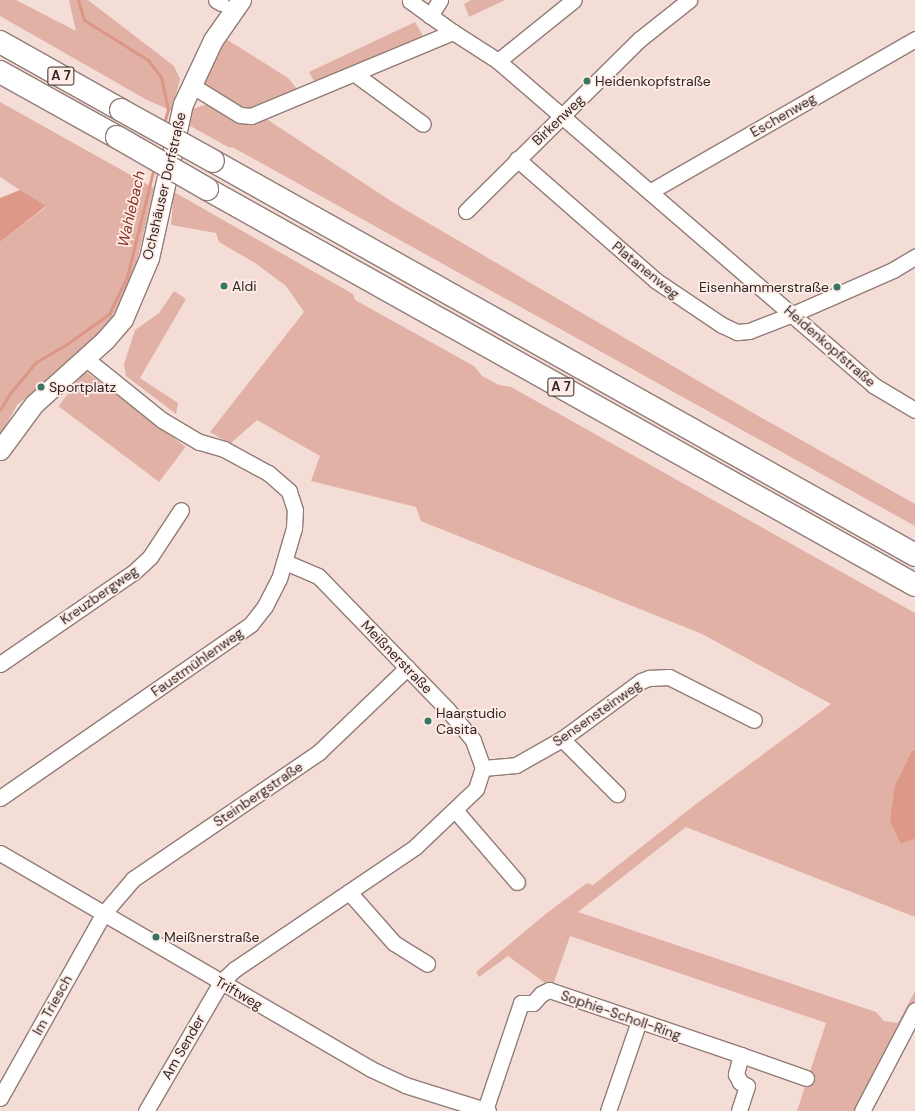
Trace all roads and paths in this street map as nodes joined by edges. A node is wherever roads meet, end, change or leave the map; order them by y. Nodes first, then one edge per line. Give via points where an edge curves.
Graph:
1 (240, 0) edge
2 (440, 0) edge
3 (574, 0) edge
4 (689, 0) edge
5 (410, 1) edge
6 (430, 16) junction
7 (453, 32) junction
8 (915, 39) edge
9 (0, 42) edge
10 (498, 61) junction
11 (0, 72) edge
12 (355, 74) junction
13 (191, 85) junction
14 (562, 116) junction
15 (423, 124) dead end
16 (517, 159) junction
17 (651, 191) junction
18 (466, 211) dead end
19 (915, 258) edge
20 (793, 314) junction
21 (85, 358) junction
22 (915, 410) edge
23 (0, 450) edge
24 (181, 510) dead end
25 (915, 555) edge
26 (285, 562) junction
27 (915, 585) edge
28 (0, 664) edge
29 (407, 668) junction
30 (754, 720) dead end
31 (562, 739) junction
32 (483, 768) junction
33 (617, 794) dead end
34 (0, 798) edge
35 (454, 810) junction
36 (0, 853) edge
37 (517, 882) dead end
38 (349, 892) junction
39 (104, 913) junction
40 (427, 964) dead end
41 (221, 982) junction
42 (915, 1010) edge
43 (639, 1021) junction
44 (741, 1056) junction
45 (806, 1078) dead end
46 (0, 1098) edge
47 (458, 1107) edge
48 (486, 1110) edge
49 (146, 1111) edge
50 (608, 1111) edge
51 (739, 1111) edge
52 (862, 1111) edge

1 - 13 main road, Ochshäuser Dorfstraße via 213,40
2 - 6 street
3 - 10 street
4 - 14 street, Birkenweg via 640,39
5 - 6 street, Heidenkopfstraße
6 - 7 street, Heidenkopfstraße
7 - 10 street, Heidenkopfstraße
7 - 12 street
8 - 17 street, Eschenweg
9 - 25 highway, A 7, bridge
10 - 14 street, Heidenkopfstraße
11 - 27 highway, A 7, bridge
12 - 13 street via 251,116 240,115
12 - 15 street
13 - 21 main road, Ochshäuser Dorfstraße via 179,118 161,212 137,291 123,319
14 - 16 street, Birkenweg
14 - 17 street, Heidenkopfstraße
16 - 18 street, Birkenweg
16 - 20 street, Platanenweg via 655,280 722,326 737,332 748,331
17 - 20 street, Heidenkopfstraße
19 - 20 street
20 - 22 street, Heidenkopfstraße via 872,385
21 - 23 main road, Ochshäuser Dorfstraße via 20,419
21 - 26 street, Faustmühlenweg via 162,420 199,442 239,456 268,472 289,491 295,510
24 - 28 street, Kreuzbergweg via 150,557 134,572
26 - 29 street, Meißnerstraße via 318,576
26 - 34 street, Faustmühlenweg via 265,606 237,636
29 - 32 street, Meißnerstraße via 474,740
29 - 39 street, Steinbergstraße via 319,752 133,879
30 - 31 street, Sensensteinweg via 669,677 650,678 641,681
31 - 32 street, Sensensteinweg via 516,765
31 - 33 street
32 - 35 street via 476,789
35 - 37 street
35 - 38 street via 415,847
36 - 39 street, Triftweg
38 - 40 street via 394,943
38 - 41 street via 235,969
39 - 41 street, Triftweg
39 - 46 street, Im Triesch
41 - 47 street, Triftweg via 371,1069
41 - 49 street, Am Sender
42 - 52 street
43 - 44 street, Sophie-Scholl-Ring
43 - 48 street, Sophie-Scholl-Ring via 549,990 533,1003 521,1003
43 - 50 street
44 - 45 street, Sophie-Scholl-Ring
44 - 51 street via 736,1074 740,1082 747,1086
47 - 48 street, Triftweg

